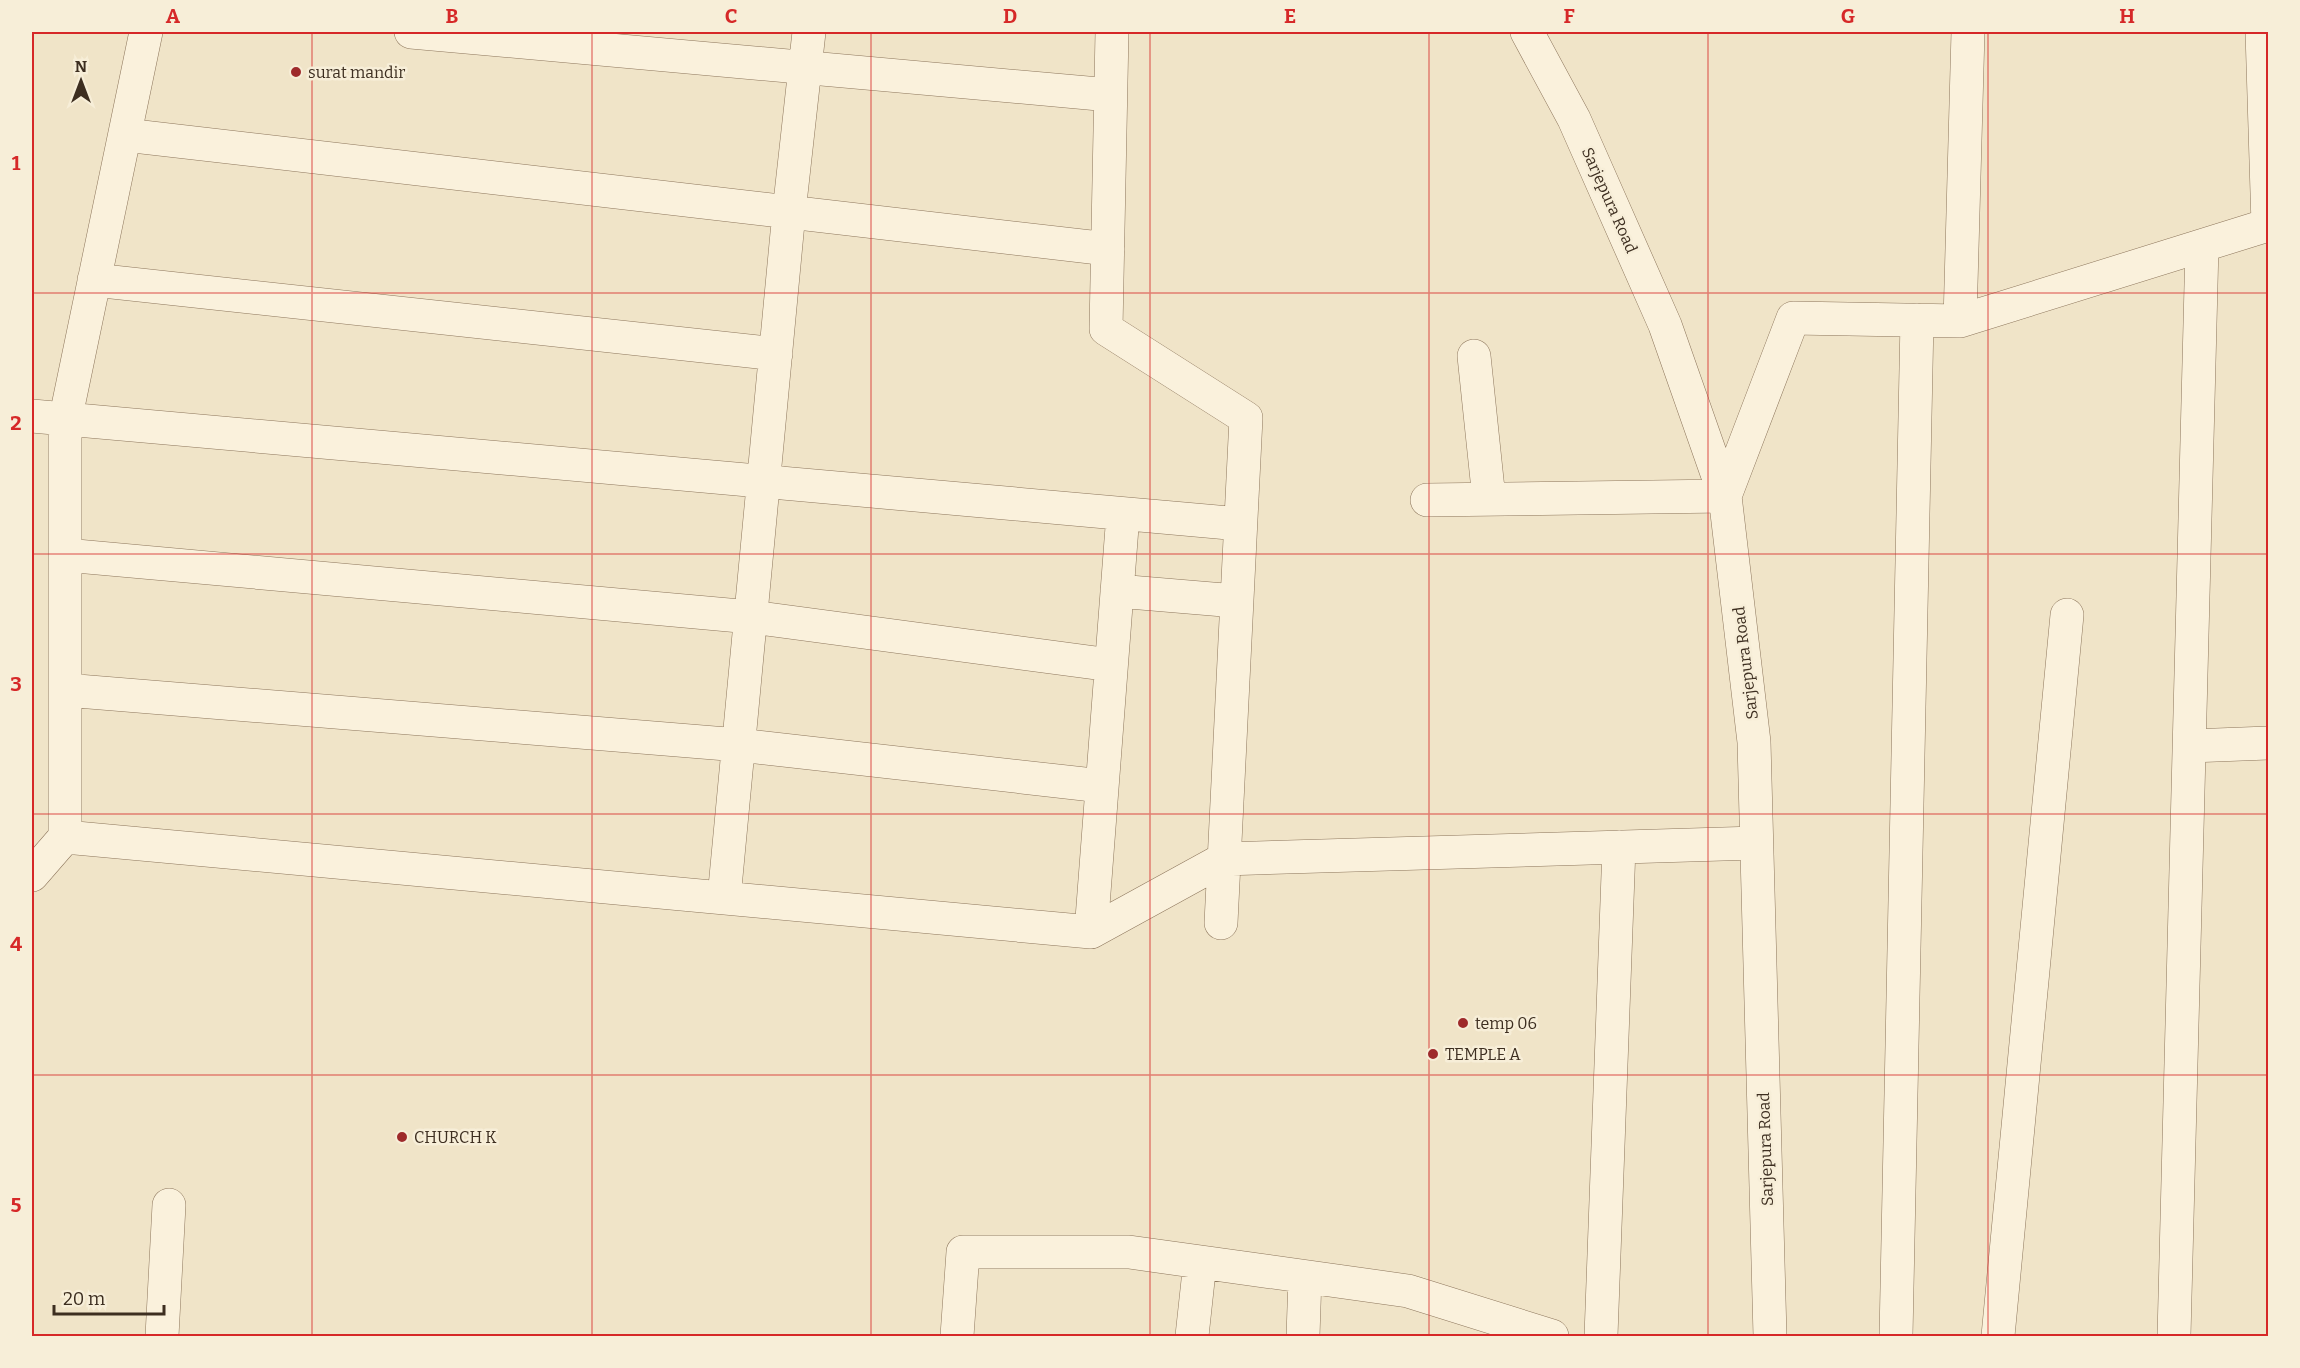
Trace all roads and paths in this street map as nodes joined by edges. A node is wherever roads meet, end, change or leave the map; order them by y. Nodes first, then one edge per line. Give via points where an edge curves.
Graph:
1 (146, 32) edge
2 (411, 32) edge
3 (809, 32) edge
4 (1112, 32) edge
5 (1527, 32) edge
6 (1968, 32) edge
7 (2262, 32) edge
8 (805, 68) junction
9 (1110, 95) junction
10 (125, 135) junction
11 (789, 212) junction
12 (2202, 246) junction
13 (1108, 249) junction
14 (94, 280) junction
15 (1917, 320) junction
16 (1960, 321) junction
17 (776, 354) junction
18 (1474, 356) dead end
19 (32, 416) edge
20 (64, 421) junction
21 (764, 482) junction
22 (1725, 496) junction
23 (1489, 499) junction
24 (1427, 500) dead end
25 (1123, 514) junction
26 (1240, 524) junction
27 (64, 555) junction
28 (1117, 591) junction
29 (1236, 601) junction
30 (2067, 615) dead end
31 (751, 617) junction
32 (1111, 665) junction
33 (64, 690) junction
34 (2268, 743) edge
35 (739, 745) junction
36 (2190, 747) junction
37 (1102, 786) junction
38 (64, 837) junction
39 (1756, 843) junction
40 (1618, 848) junction
41 (1224, 859) junction
42 (32, 875) edge
43 (724, 898) junction
44 (1221, 923) dead end
45 (1091, 932) junction
46 (169, 1205) dead end
47 (1200, 1262) junction
48 (1305, 1277) junction
49 (162, 1336) edge
50 (957, 1336) edge
51 (1192, 1336) edge
52 (1303, 1336) edge
53 (1552, 1336) edge
54 (1601, 1336) edge
55 (1770, 1336) edge
56 (1896, 1336) edge
57 (1998, 1336) edge
58 (2174, 1336) edge

1 - 10 street
2 - 8 street
3 - 8 street
4 - 9 street
5 - 22 street, Sarjepura Road via 1574,119 1665,325
6 - 16 street
7 - 12 street via 2268,225
8 - 9 street
8 - 11 street
9 - 13 street
10 - 11 street
10 - 14 street
11 - 13 street
11 - 17 street
12 - 16 street
12 - 36 street
13 - 26 street via 1107,329 1246,418
14 - 17 street
14 - 20 street
15 - 16 street
15 - 22 street via 1793,318
15 - 56 street
17 - 21 street
18 - 23 street
19 - 20 street
20 - 21 street
20 - 27 street
21 - 25 street
21 - 31 street
22 - 23 street
22 - 39 street, Sarjepura Road via 1754,742
23 - 24 street
25 - 26 street
25 - 28 street
26 - 29 street
27 - 31 street
27 - 33 street
28 - 29 street
28 - 32 street
29 - 41 street
30 - 57 street
31 - 32 street
31 - 35 street
32 - 37 street
33 - 35 street
33 - 38 street
34 - 36 street
35 - 37 street
35 - 43 street
36 - 58 street
37 - 45 street
38 - 42 street
38 - 43 street
39 - 40 street
39 - 55 street, Sarjepura Road
40 - 41 street
40 - 54 street
41 - 44 street
41 - 45 street
43 - 45 street
46 - 49 street
47 - 48 street
47 - 50 street via 1130,1252 963,1252
47 - 51 street
48 - 52 street
48 - 53 street via 1408,1291

